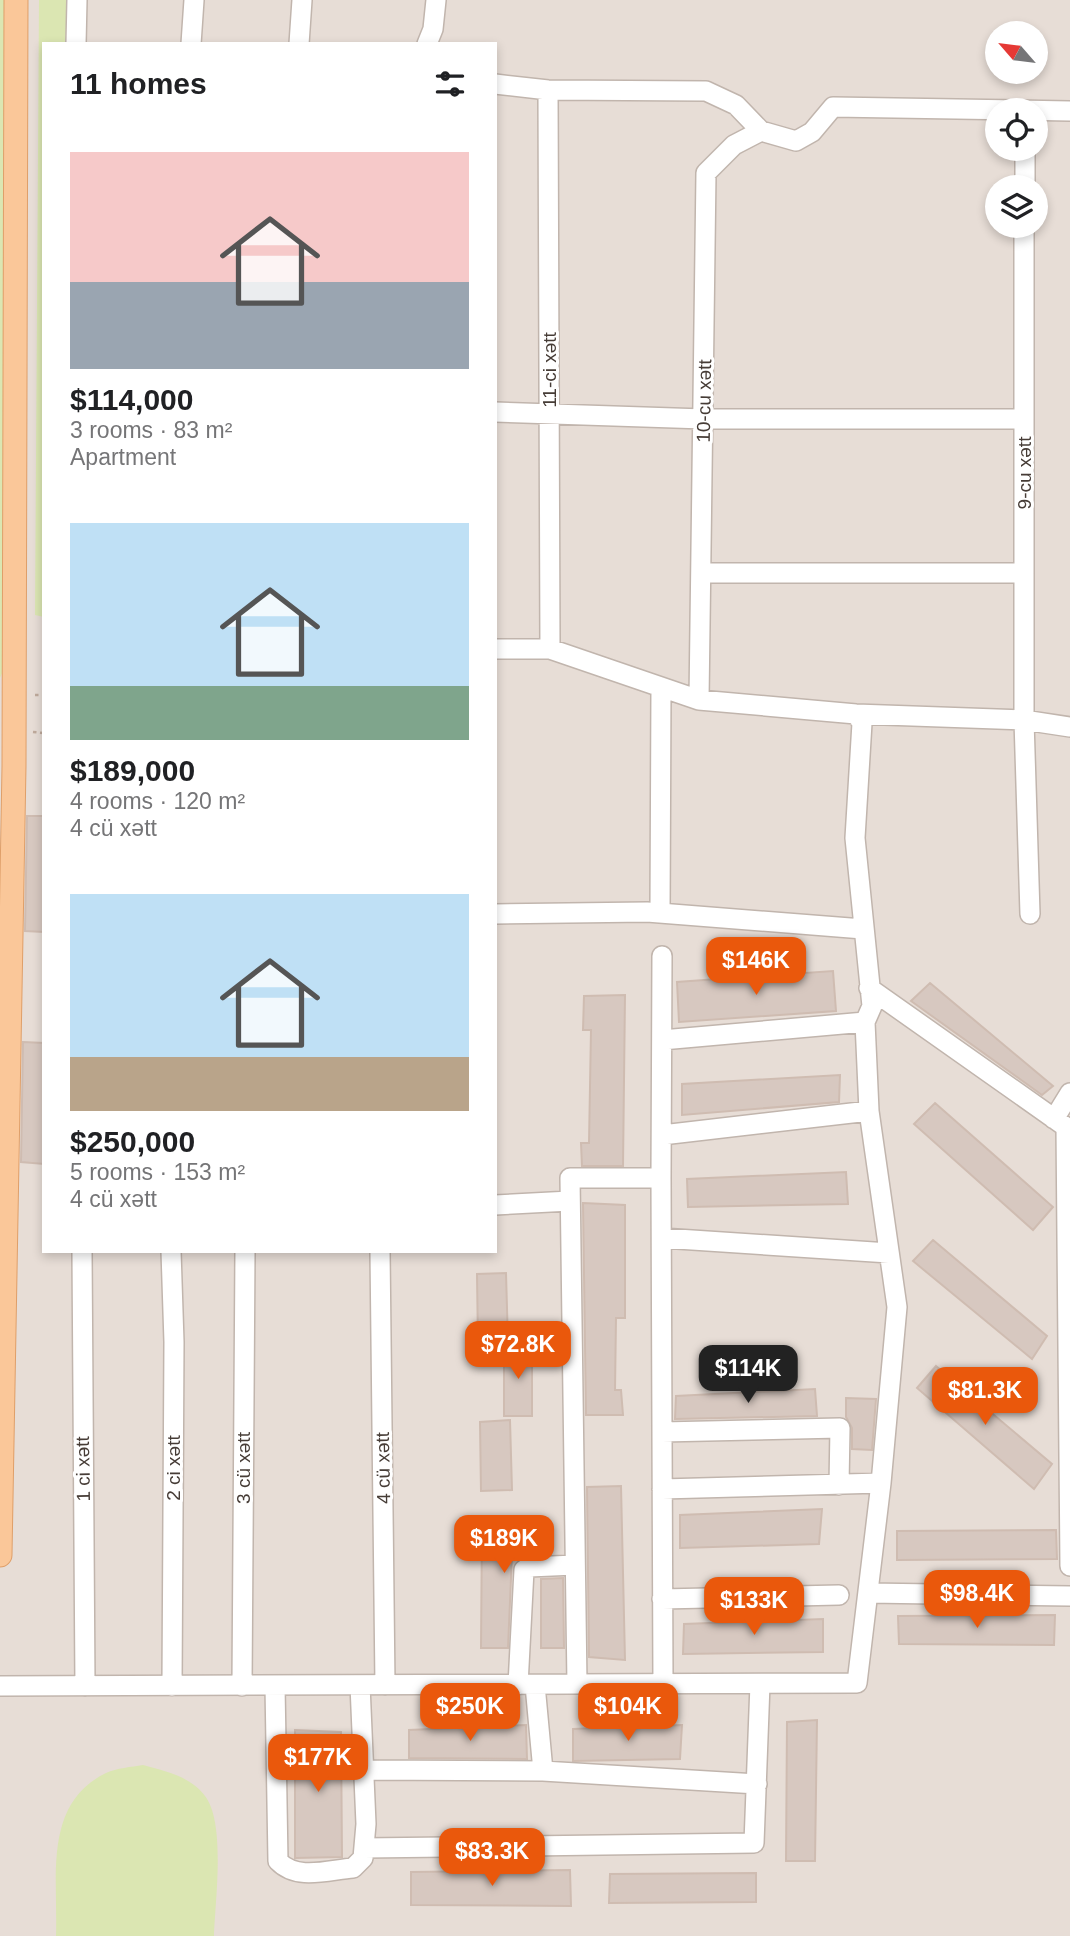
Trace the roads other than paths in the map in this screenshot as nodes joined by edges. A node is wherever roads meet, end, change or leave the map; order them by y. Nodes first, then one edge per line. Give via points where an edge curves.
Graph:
1 (16, 0) edge
2 (77, 0) edge
3 (194, 0) edge
4 (302, 0) edge
5 (436, 0) edge
6 (76, 42) edge
7 (191, 42) edge
8 (299, 42) edge
9 (428, 42) edge
10 (497, 85) edge
11 (548, 90) junction
12 (985, 109) edge
13 (1048, 111) edge
14 (1070, 111) edge
15 (761, 131) junction
16 (1024, 238) edge
17 (497, 412) edge
18 (549, 412) junction
19 (704, 419) junction
20 (1024, 419) junction
21 (701, 573) junction
22 (1024, 573) junction
23 (497, 649) edge
24 (550, 649) junction
25 (661, 687) junction
26 (699, 700) junction
27 (856, 714) junction
28 (1024, 720) junction
29 (1070, 727) edge
30 (7, 730) edge
31 (660, 913) junction
32 (497, 914) edge
33 (1030, 914) dead end
34 (863, 929) junction
35 (662, 956) dead end
36 (869, 988) junction
37 (865, 1022) junction
38 (662, 1040) junction
39 (1070, 1093) edge
40 (869, 1111) junction
41 (1054, 1119) junction
42 (662, 1135) junction
43 (661, 1178) junction
44 (570, 1201) junction
45 (497, 1205) edge
46 (662, 1238) junction
47 (82, 1253) edge
48 (171, 1253) edge
49 (245, 1253) edge
50 (380, 1253) edge
51 (889, 1253) junction
52 (662, 1432) junction
53 (1, 1481) edge
54 (881, 1483) junction
55 (839, 1485) junction
56 (662, 1489) junction
57 (0, 1555) edge
58 (575, 1565) junction
59 (1070, 1566) edge
60 (868, 1593) junction
61 (839, 1595) dead end
62 (1070, 1596) edge
63 (662, 1599) junction
64 (577, 1684) junction
65 (663, 1684) junction
66 (760, 1684) junction
67 (360, 1685) junction
68 (385, 1685) junction
69 (526, 1685) junction
70 (0, 1686) edge
71 (85, 1686) junction
72 (172, 1686) junction
73 (242, 1686) junction
74 (275, 1686) junction
75 (364, 1770) junction
76 (543, 1771) junction
77 (757, 1784) junction
78 (364, 1848) junction

1 - 30 main road
2 - 6 street
3 - 7 street
4 - 8 street
5 - 9 street
10 - 11 street
11 - 15 street via 706,91 736,105
11 - 18 street, 11-ci xətt
12 - 15 street via 832,107 812,132 796,141
13 - 14 street
15 - 19 street, 10-cu xətt via 734,145 706,173
16 - 20 street, 9-cu xətt
17 - 18 street
18 - 19 street
18 - 24 street, 11-ci xətt
19 - 20 street
19 - 21 street, 10-cu xətt
20 - 22 street, 9-cu xətt
21 - 22 street
21 - 26 street, 10-cu xətt
22 - 28 street, 9-cu xətt
23 - 24 street
24 - 25 street
25 - 26 street
25 - 31 street
26 - 27 street
27 - 28 street
27 - 34 street via 862,723 855,838
28 - 29 street
28 - 33 street, 9-cu xətt
30 - 53 main road
31 - 32 street
31 - 34 street
34 - 36 street
35 - 38 street
36 - 37 street via 872,1006
36 - 41 street
37 - 38 street
37 - 40 street
38 - 42 street
39 - 41 street
40 - 42 street
40 - 51 street
41 - 59 street via 1066,1127
42 - 43 street
43 - 44 street via 570,1178
43 - 46 street
44 - 45 street
44 - 58 street
46 - 51 street
46 - 52 street
47 - 71 street, 1 ci xətt
48 - 72 street, 2 ci xətt
49 - 73 street, 3 cü xətt
50 - 68 street, 4 cü xətt
51 - 54 street via 897,1307
52 - 55 street via 840,1428
52 - 56 street
53 - 57 main road
54 - 55 street
54 - 60 street
55 - 56 street
56 - 63 street
58 - 64 street
58 - 69 street via 524,1570
60 - 62 street
60 - 66 street via 857,1683
61 - 63 street
63 - 65 street
64 - 65 street
64 - 69 street
65 - 66 street
66 - 77 street
67 - 68 street
67 - 74 street
67 - 75 street
68 - 69 street
69 - 76 street
70 - 71 street
71 - 72 street
72 - 73 street
73 - 74 street
74 - 78 street via 278,1861 297,1873 353,1868 360,1865
75 - 76 street
75 - 78 street
76 - 77 street
77 - 78 street via 754,1843

